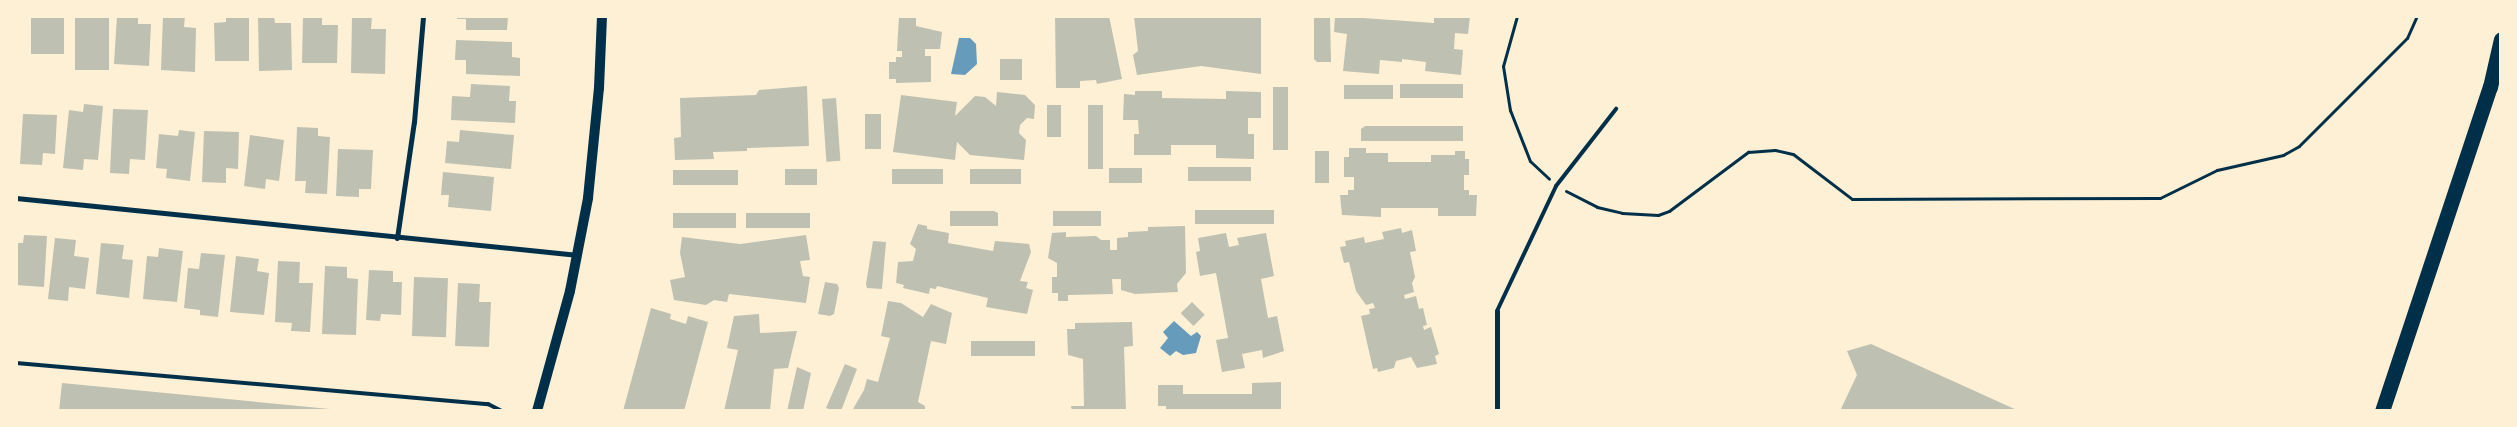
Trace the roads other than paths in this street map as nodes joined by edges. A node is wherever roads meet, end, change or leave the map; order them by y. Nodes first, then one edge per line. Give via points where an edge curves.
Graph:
1 (423, 16) edge
2 (602, 16) edge
3 (2501, 39) edge
4 (1616, 109) dead end
5 (16, 198) edge
6 (397, 238) junction
7 (578, 255) junction
8 (1497, 311) joint
9 (16, 363) edge
10 (502, 411) edge
11 (537, 411) edge
12 (1497, 411) edge
13 (2382, 411) edge

1 - 6 street via 414,122
2 - 7 main road via 599,88
3 - 13 highway via 2490,87
4 - 8 lane via 1556,186
5 - 6 street
6 - 7 street
7 - 11 main road
8 - 12 street
9 - 10 lane via 488,404

